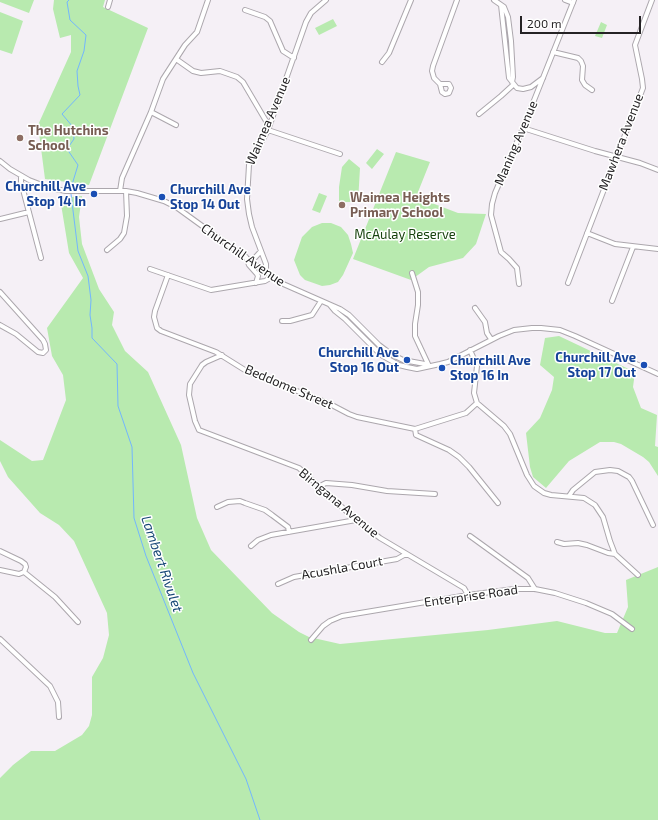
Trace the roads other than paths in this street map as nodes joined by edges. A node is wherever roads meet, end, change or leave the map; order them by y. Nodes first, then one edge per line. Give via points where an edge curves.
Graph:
1 (110, 0) edge
2 (208, 0) edge
3 (326, 0) edge
4 (411, 0) edge
5 (457, 0) edge
6 (494, 0) edge
7 (564, 0) edge
8 (652, 0) edge
9 (574, 1) edge
10 (108, 7) dead end
11 (245, 10) dead end
12 (553, 52) junction
13 (294, 58) junction
14 (176, 59) junction
15 (382, 62) dead end
16 (543, 78) junction
17 (440, 84) dead end
18 (512, 84) junction
19 (592, 90) dead end
20 (151, 112) junction
21 (479, 114) dead end
22 (270, 123) junction
23 (176, 125) dead end
24 (523, 128) junction
25 (268, 130) junction
26 (340, 154) dead end
27 (616, 157) junction
28 (0, 160) edge
29 (658, 170) edge
30 (21, 176) junction
31 (120, 191) junction
32 (126, 191) junction
33 (29, 212) junction
34 (0, 218) edge
35 (587, 233) junction
36 (632, 247) junction
37 (658, 249) edge
38 (107, 250) dead end
39 (261, 251) junction
40 (246, 257) junction
41 (41, 258) dead end
42 (252, 261) junction
43 (150, 269) dead end
44 (266, 273) junction
45 (412, 273) dead end
46 (168, 275) junction
47 (272, 277) junction
48 (256, 283) junction
49 (568, 283) dead end
50 (519, 284) dead end
51 (0, 292) edge
52 (321, 301) junction
53 (612, 301) dead end
54 (475, 308) dead end
55 (282, 321) dead end
56 (0, 326) edge
57 (491, 339) junction
58 (470, 350) junction
59 (222, 355) junction
60 (429, 366) junction
61 (658, 374) edge
62 (477, 403) junction
63 (415, 429) junction
64 (320, 486) junction
65 (435, 494) dead end
66 (569, 496) junction
67 (498, 503) dead end
68 (217, 507) dead end
69 (356, 520) junction
70 (653, 525) dead end
71 (289, 532) junction
72 (470, 536) dead end
73 (557, 542) dead end
74 (251, 546) dead end
75 (0, 551) edge
76 (406, 554) junction
77 (615, 554) junction
78 (0, 570) edge
79 (24, 572) junction
80 (638, 575) dead end
81 (278, 584) dead end
82 (535, 590) junction
83 (468, 595) junction
84 (78, 622) dead end
85 (632, 628) dead end
86 (0, 639) edge
87 (311, 640) dead end
88 (59, 717) dead end

1 - 10 street
2 - 14 street via 197,32
3 - 13 street, Waimea Avenue via 311,13 306,22
4 - 15 street via 389,53
5 - 17 street via 433,66 434,78
6 - 18 street via 507,11 511,35
7 - 9 street
8 - 27 street, Mawhera Avenue via 635,45 643,88
9 - 12 street, Maning Avenue
11 - 13 street via 265,16 270,21 283,51
12 - 16 street, Maning Avenue
12 - 19 street via 578,58 583,66 582,80
13 - 22 street, Waimea Avenue
14 - 20 street via 165,74
14 - 22 street via 193,71 220,71 237,77 243,82 266,121
16 - 18 street via 531,87 523,89
16 - 24 street, Maning Avenue
18 - 21 street
20 - 23 street
20 - 31 street via 122,178
22 - 25 street, Waimea Avenue
24 - 27 street
24 - 50 street, Maning Avenue via 495,193 491,215 500,252 517,268
25 - 26 street
25 - 39 street, Waimea Avenue via 252,158 248,171 249,214
27 - 29 street
27 - 35 street, Mawhera Avenue
28 - 30 street, Churchill Avenue
30 - 31 street, Churchill Avenue via 50,188 66,191
30 - 33 street
31 - 32 street, Churchill Avenue
32 - 38 street via 127,216 124,233
32 - 40 street, Churchill Avenue via 160,199 176,207
33 - 34 street
33 - 41 street
35 - 36 street via 615,244
35 - 49 street, Mawhera Avenue
36 - 37 street
36 - 53 street
39 - 42 street
39 - 44 street, Waimea Avenue
40 - 42 street, Churchill Avenue
40 - 48 street via 257,274
42 - 44 street, Churchill Avenue
43 - 46 street
44 - 47 street, Churchill Avenue
45 - 60 street via 418,292 415,336
46 - 48 street via 211,290
46 - 59 street, Beddome Street via 155,311 157,328
47 - 48 street
47 - 52 street, Churchill Avenue
51 - 56 street via 43,340 46,350 38,352 16,334
52 - 55 street via 312,315 290,322
52 - 60 street, Churchill Avenue via 330,305 375,350 389,360 412,368
54 - 57 street
57 - 58 street, Churchill Avenue
57 - 61 street, Churchill Avenue via 514,330 560,330
58 - 60 street, Churchill Avenue via 448,362
58 - 62 street via 477,366 474,393
59 - 63 street, Beddome Street via 248,372 328,403 349,414
59 - 64 street, Birngana Avenue via 206,362 190,384 189,395 199,430 293,465
62 - 63 street via 466,413
62 - 66 street via 510,434 526,474 534,486 551,495
63 - 67 street via 416,434 459,457
64 - 65 street via 326,483
64 - 69 street, Birngana Avenue
66 - 70 street via 595,472 618,471 632,480
66 - 77 street via 584,498 598,508
68 - 71 street via 228,502 245,502 265,510 288,527
69 - 71 street
69 - 76 street, Birngana Avenue
71 - 74 street via 263,537
72 - 82 street via 528,578
73 - 77 street via 578,543
75 - 79 street via 23,562 26,567
76 - 81 street, Acushla Court via 398,559 294,577
76 - 83 street, Birngana Avenue via 464,588
77 - 80 street
78 - 79 street via 17,574
79 - 84 street via 55,597
82 - 83 street, Enterprise Road via 514,589
82 - 85 street, Enterprise Road via 601,609
83 - 87 street, Enterprise Road via 342,616 323,626
86 - 88 street via 50,686 58,702

